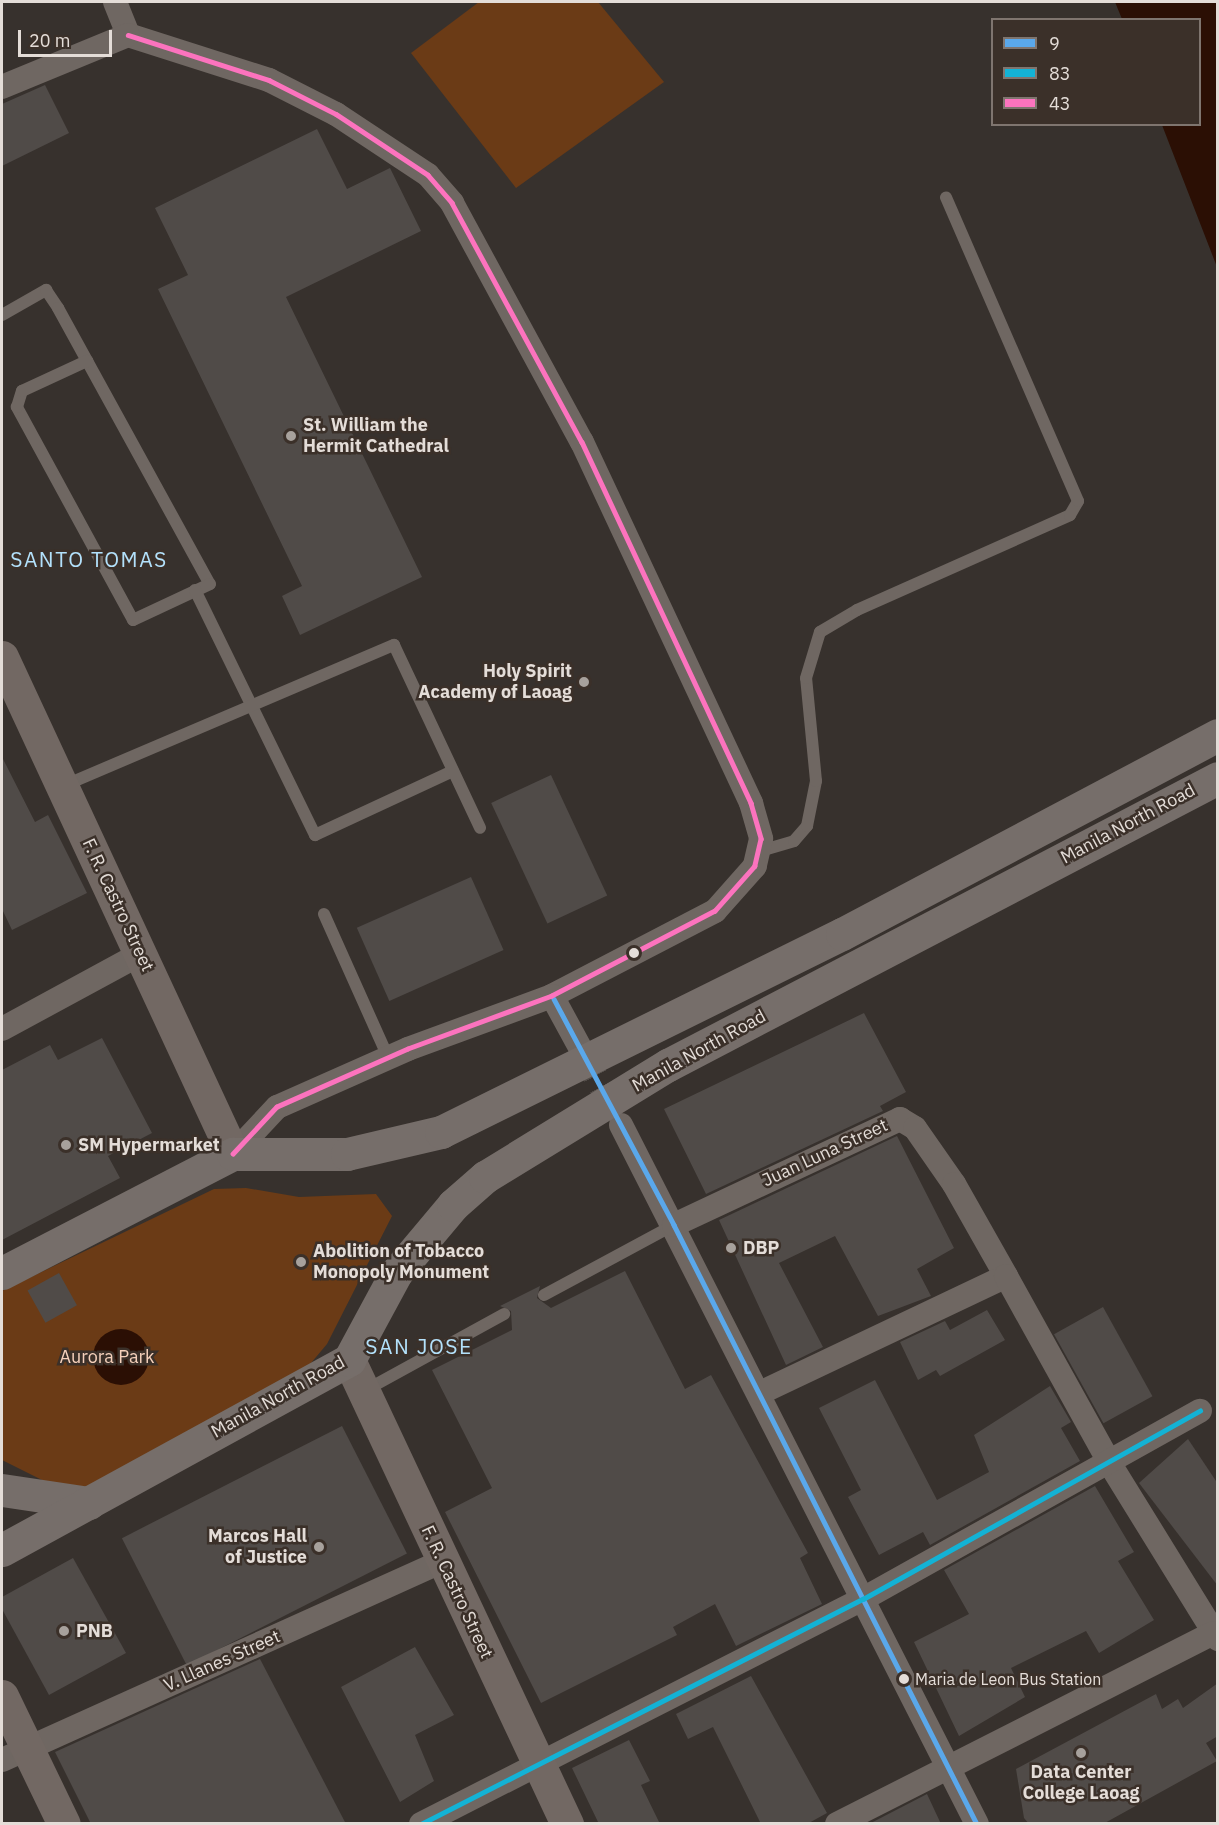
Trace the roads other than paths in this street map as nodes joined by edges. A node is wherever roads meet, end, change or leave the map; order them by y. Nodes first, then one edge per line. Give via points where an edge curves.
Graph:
1 (115, 2) edge
2 (128, 35) junction
3 (2, 87) edge
4 (946, 197) dead end
5 (2, 315) edge
6 (87, 361) junction
7 (195, 590) junction
8 (2, 657) edge
9 (251, 704) junction
10 (1218, 735) edge
11 (453, 771) junction
12 (1218, 778) edge
13 (62, 786) junction
14 (480, 828) dead end
15 (760, 851) junction
16 (324, 914) dead end
17 (140, 954) junction
18 (552, 996) junction
19 (2, 1029) edge
20 (584, 1055) tunnel mouth
21 (388, 1058) junction
22 (621, 1125) tunnel mouth
23 (233, 1154) junction
24 (674, 1225) junction
25 (2, 1273) edge
26 (1006, 1276) junction
27 (544, 1295) dead end
28 (504, 1314) dead end
29 (349, 1360) junction
30 (363, 1391) junction
31 (760, 1393) junction
32 (1200, 1411) dead end
33 (1110, 1464) junction
34 (2, 1490) edge
35 (89, 1503) junction
36 (2, 1550) edge
37 (443, 1561) junction
38 (863, 1599) junction
39 (1215, 1636) edge
40 (2, 1696) edge
41 (14, 1753) edge
42 (539, 1765) junction
43 (950, 1767) junction
44 (64, 1824) edge
45 (420, 1824) edge
46 (567, 1824) edge
47 (837, 1824) edge
48 (977, 1824) edge

1 - 2 street
2 - 3 street
2 - 15 street via 269,80 336,114 428,175 452,203 582,442 751,803
4 - 15 lane via 1078,501 1070,515 856,610 820,632 806,678 816,781 807,826 794,841
5 - 6 lane via 46,290
6 - 7 lane via 210,584
6 - 7 lane via 22,391 17,407 133,620
7 - 9 lane
8 - 13 main road, F. R. Castro Street
9 - 11 lane via 394,645
9 - 11 lane via 315,835
9 - 13 lane
10 - 23 highway, Manila North Road via 842,934 441,1132 347,1154
11 - 14 lane
12 - 29 highway, Manila North Road via 668,1065 485,1177 453,1205 396,1273
13 - 17 main road, F. R. Castro Street
15 - 18 street via 745,882 715,911
16 - 21 lane
17 - 19 street
17 - 23 main road, F. R. Castro Street
18 - 20 street
18 - 21 street
21 - 23 street via 277,1107
22 - 24 street
23 - 25 highway, Manila North Road
24 - 26 street, Juan Luna Street via 900,1119 915,1128 954,1184
24 - 27 lane
24 - 31 street
26 - 31 street
26 - 33 street
28 - 30 lane
29 - 30 main road, F. R. Castro Street
29 - 35 highway, Manila North Road
30 - 37 main road, F. R. Castro Street
31 - 38 street
32 - 33 street
33 - 38 street
33 - 39 street
34 - 35 highway
35 - 36 highway, Manila North Road
37 - 41 street, V. Llanes Street
37 - 42 main road, F. R. Castro Street
38 - 42 street
38 - 43 street
39 - 43 street
40 - 41 main road
41 - 44 main road
42 - 45 street
42 - 46 main road, F. R. Castro Street
43 - 47 street
43 - 48 street

